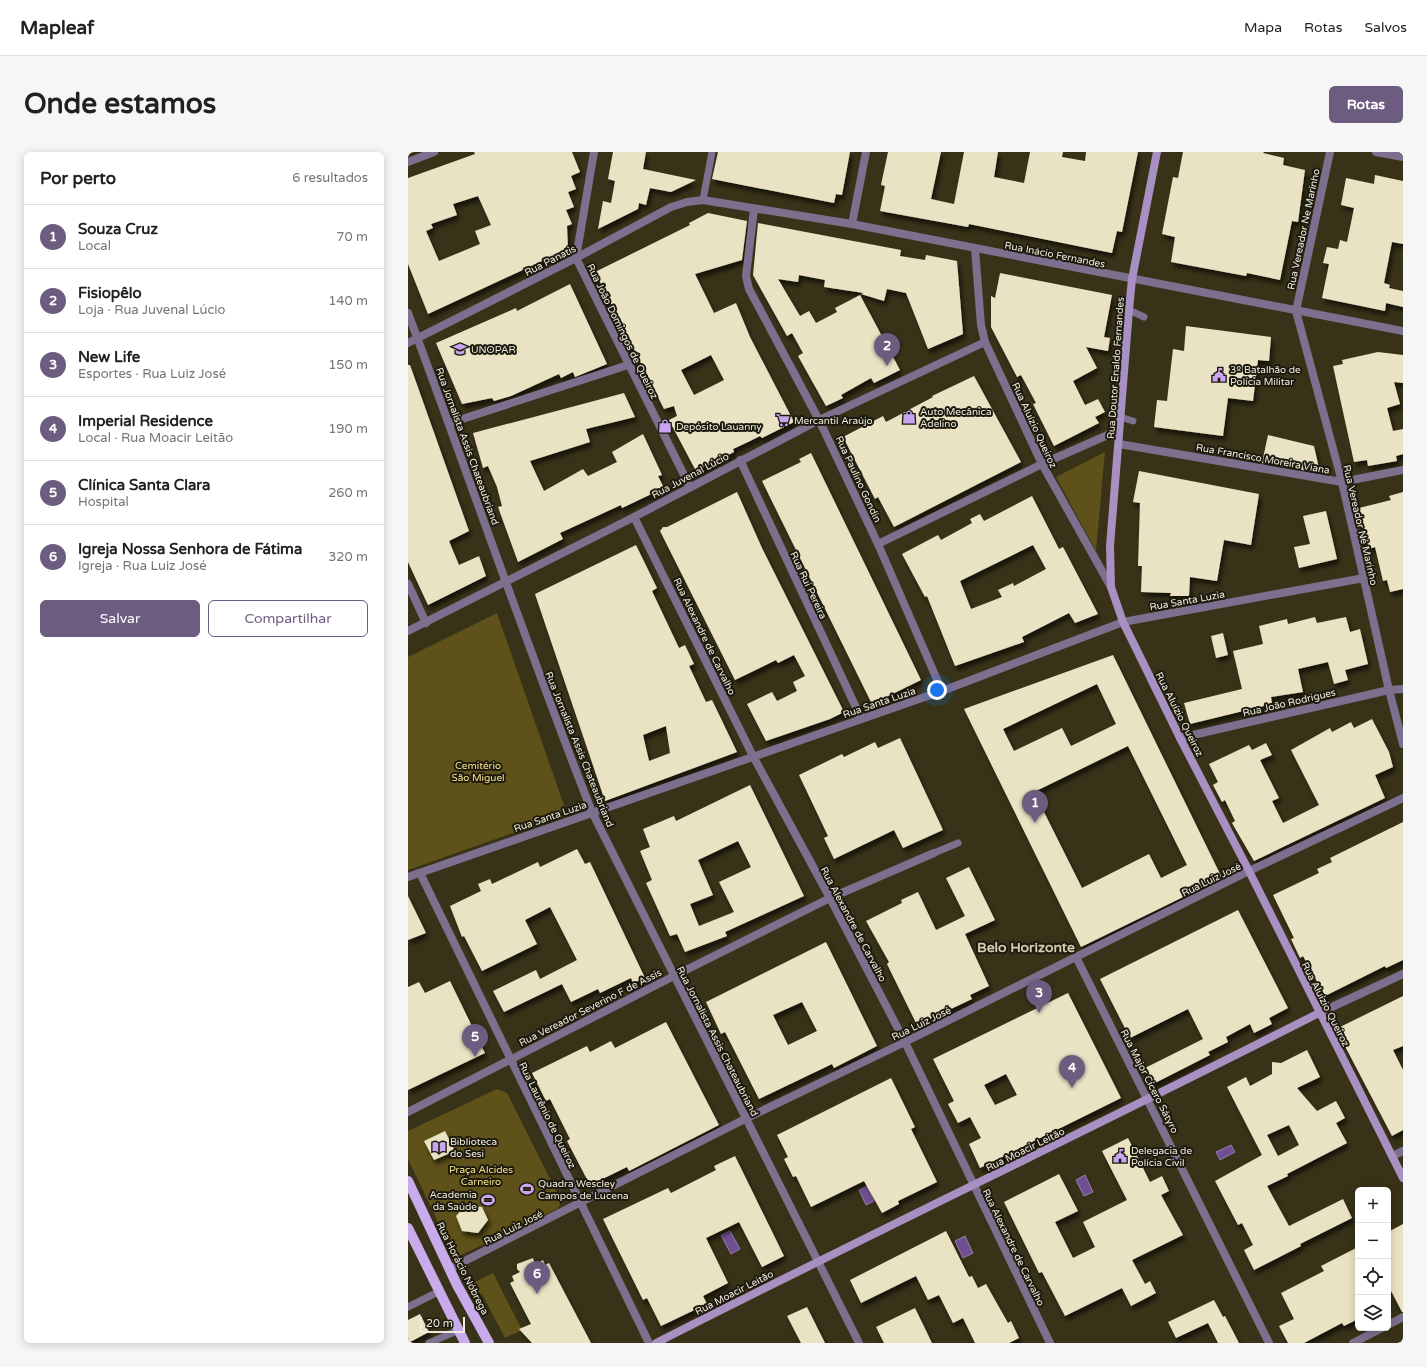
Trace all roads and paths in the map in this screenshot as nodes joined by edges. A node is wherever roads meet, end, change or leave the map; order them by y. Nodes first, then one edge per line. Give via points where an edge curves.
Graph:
1 (434, 152) edge
2 (594, 152) edge
3 (712, 152) edge
4 (866, 152) edge
5 (1157, 152) edge
6 (1330, 152) edge
7 (1376, 152) edge
8 (1403, 157) edge
9 (408, 162) edge
10 (703, 200) junction
11 (754, 209) junction
12 (852, 224) junction
13 (975, 249) junction
14 (576, 258) junction
15 (1132, 279) junction
16 (1129, 310) junction
17 (1296, 311) junction
18 (408, 313) edge
19 (1144, 317) dead end
20 (1403, 331) edge
21 (418, 339) junction
22 (985, 342) junction
23 (408, 343) edge
24 (628, 365) junction
25 (1120, 417) junction
26 (820, 420) junction
27 (1133, 421) dead end
28 (450, 423) junction
29 (1119, 430) junction
30 (1119, 444) junction
31 (740, 460) junction
32 (1042, 464) junction
33 (1403, 470) edge
34 (1342, 482) junction
35 (690, 487) junction
36 (634, 517) junction
37 (878, 544) junction
38 (1364, 578) junction
39 (506, 580) junction
40 (408, 584) edge
41 (1110, 587) junction
42 (1123, 622) junction
43 (426, 623) junction
44 (408, 632) edge
45 (1403, 689) edge
46 (1389, 690) junction
47 (942, 691) junction
48 (861, 718) junction
49 (1180, 738) junction
50 (1403, 744) edge
51 (753, 756) junction
52 (1403, 798) edge
53 (592, 812) junction
54 (958, 843) dead end
55 (934, 852) joint
56 (1250, 872) junction
57 (420, 873) junction
58 (408, 877) edge
59 (830, 898) junction
60 (1076, 956) junction
61 (1403, 974) edge
62 (674, 976) junction
63 (1319, 1013) junction
64 (905, 1042) junction
65 (510, 1059) junction
66 (1149, 1100) junction
67 (408, 1112) edge
68 (747, 1118) junction
69 (1403, 1151) edge
70 (1392, 1156) junction
71 (1403, 1178) edge
72 (408, 1181) edge
73 (973, 1186) junction
74 (581, 1203) junction
75 (408, 1228) edge
76 (818, 1260) junction
77 (449, 1270) junction
78 (440, 1291) junction
79 (408, 1307) edge
80 (1403, 1317) edge
81 (1391, 1323) edge
82 (459, 1330) junction
83 (1376, 1331) edge
84 (429, 1343) edge
85 (465, 1343) edge
86 (489, 1343) edge
87 (649, 1343) edge
88 (656, 1343) edge
89 (859, 1343) edge
90 (1050, 1343) edge
91 (1269, 1343) edge
92 (1353, 1343) edge

1 - 9 street
2 - 14 street, Rua João Domingos de Queiroz
3 - 10 lane
4 - 12 street
5 - 15 main road, Rua Doutor Enaldo Fernandes
6 - 17 street, Rua Vereador Ne Marinho
7 - 8 street
10 - 11 street, Rua Inácio Fernandes
10 - 14 street, Rua Panatis via 671,207
11 - 12 street, Rua Inácio Fernandes
11 - 26 street, Rua Paulino Gondin via 747,284
12 - 13 street, Rua Inácio Fernandes
13 - 15 street, Rua Inácio Fernandes
13 - 22 street, Rua Aluízio Queiroz via 981,325
14 - 21 street, Rua Panatis
14 - 24 street, Rua João Domingos de Queiroz
15 - 16 main road, Rua Doutor Enaldo Fernandes
15 - 17 street, Rua Inácio Fernandes
16 - 19 lane
16 - 25 main road, Rua Doutor Enaldo Fernandes
17 - 20 street, Rua Inácio Fernandes
17 - 34 street, Rua Vereador Né Marinho
18 - 21 street, Rua Jornalista Assis Chateaubriand
21 - 23 street, Rua Panatis
21 - 28 street, Rua Jornalista Assis Chateaubriand
22 - 26 street, Rua Juvenal Lúcio
22 - 32 street, Rua Aluízio Queiroz
24 - 28 street
24 - 35 street, Rua João Domingos de Queiroz
25 - 27 lane
25 - 29 main road, Rua Doutor Enaldo Fernandes
26 - 31 street, Rua Juvenal Lúcio
26 - 37 street, Rua Paulino Gondin
28 - 39 street, Rua Jornalista Assis Chateaubriand
29 - 30 main road, Rua Doutor Enaldo Fernandes
29 - 32 street
30 - 34 street, Rua Francisco Moreira Viana
30 - 41 main road, Rua Doutor Enaldo Fernandes via 1110,546
31 - 35 street, Rua Juvenal Lúcio
31 - 48 street, Rua Rui Pereira
32 - 37 street
32 - 41 street, Rua Aluízio Queiroz
33 - 34 street, Rua Francisco Moreira Viana
34 - 38 street, Rua Vereador Né Marinho
35 - 36 street, Rua Juvenal Lúcio
36 - 39 street, Rua Juvenal Lúcio
36 - 51 street, Rua Alexandre de Carvalho
37 - 47 street, Rua Paulino Gondin
38 - 42 street, Rua Santa Luzia
38 - 46 street, Rua Vereador Né Marinho
39 - 43 street, Rua Juvenal Lúcio
39 - 53 street, Rua Jornalista Assis Chateaubriand via 556,721
40 - 43 street
41 - 42 main road, Rua Aluízio Queiroz
42 - 47 street, Rua Santa Luzia
42 - 49 main road, Rua Aluízio Queiroz
43 - 44 street, Rua Juvenal Lúcio
45 - 46 street, Rua João Rodrigues
46 - 49 street, Rua João Rodrigues
46 - 50 street, Rua Vereador Né Marinho
47 - 48 street, Rua Santa Luzia
48 - 51 street, Rua Santa Luzia
49 - 56 main road, Rua Aluízio Queiroz
51 - 53 street, Rua Santa Luzia
51 - 59 street, Rua Alexandre de Carvalho
52 - 56 street, Rua Luiz José
53 - 57 street, Rua Santa Luzia
53 - 62 street, Rua Jornalista Assis Chateaubriand
54 - 55 lane
55 - 59 street, Rua Vereador Severino F de Assis
56 - 60 street, Rua Luiz José
56 - 63 main road, Rua Aluízio Queiroz
57 - 58 street, Rua Santa Luzia
57 - 65 street, Rua Laurênio de Queiroz
59 - 62 street, Rua Vereador Severino F de Assis
59 - 64 street, Rua Alexandre de Carvalho
60 - 64 street, Rua Luiz José
60 - 66 street, Rua Major Cícero Sátyro
61 - 63 street, Rua Moacir Leitão
62 - 65 street, Rua Vereador Severino F de Assis
62 - 68 street, Rua Jornalista Assis Chateaubriand
63 - 66 main road, Rua Moacir Leitão
63 - 70 main road, Rua Aluízio Queiroz
64 - 68 street, Rua Luiz José
64 - 73 street, Rua Alexandre de Carvalho
65 - 67 street, Rua Vereador Severino F de Assis
65 - 74 street, Rua Laurênio de Queiroz
66 - 73 main road, Rua Moacir Leitão
66 - 91 street, Rua Major Cícero Sátyro
68 - 74 street, Rua Luiz José
68 - 76 street, Rua Jornalista Assis Chateaubriand
69 - 70 street
70 - 71 main road, Rua Aluízio Queiroz
72 - 77 main road, Rua Horácio Nóbrega
73 - 76 main road, Rua Moacir Leitão
73 - 90 street, Rua Alexandre de Carvalho
74 - 77 street, Rua Luiz José
74 - 87 street, Rua Laurênio de Queiroz
75 - 78 main road
76 - 88 main road, Rua Moacir Leitão
76 - 89 street, Rua Jornalista Assis Chateaubriand
77 - 86 main road, Rua Horácio Nóbrega
78 - 79 lane
78 - 82 main road
80 - 81 street
82 - 84 lane
82 - 85 main road
83 - 92 street

